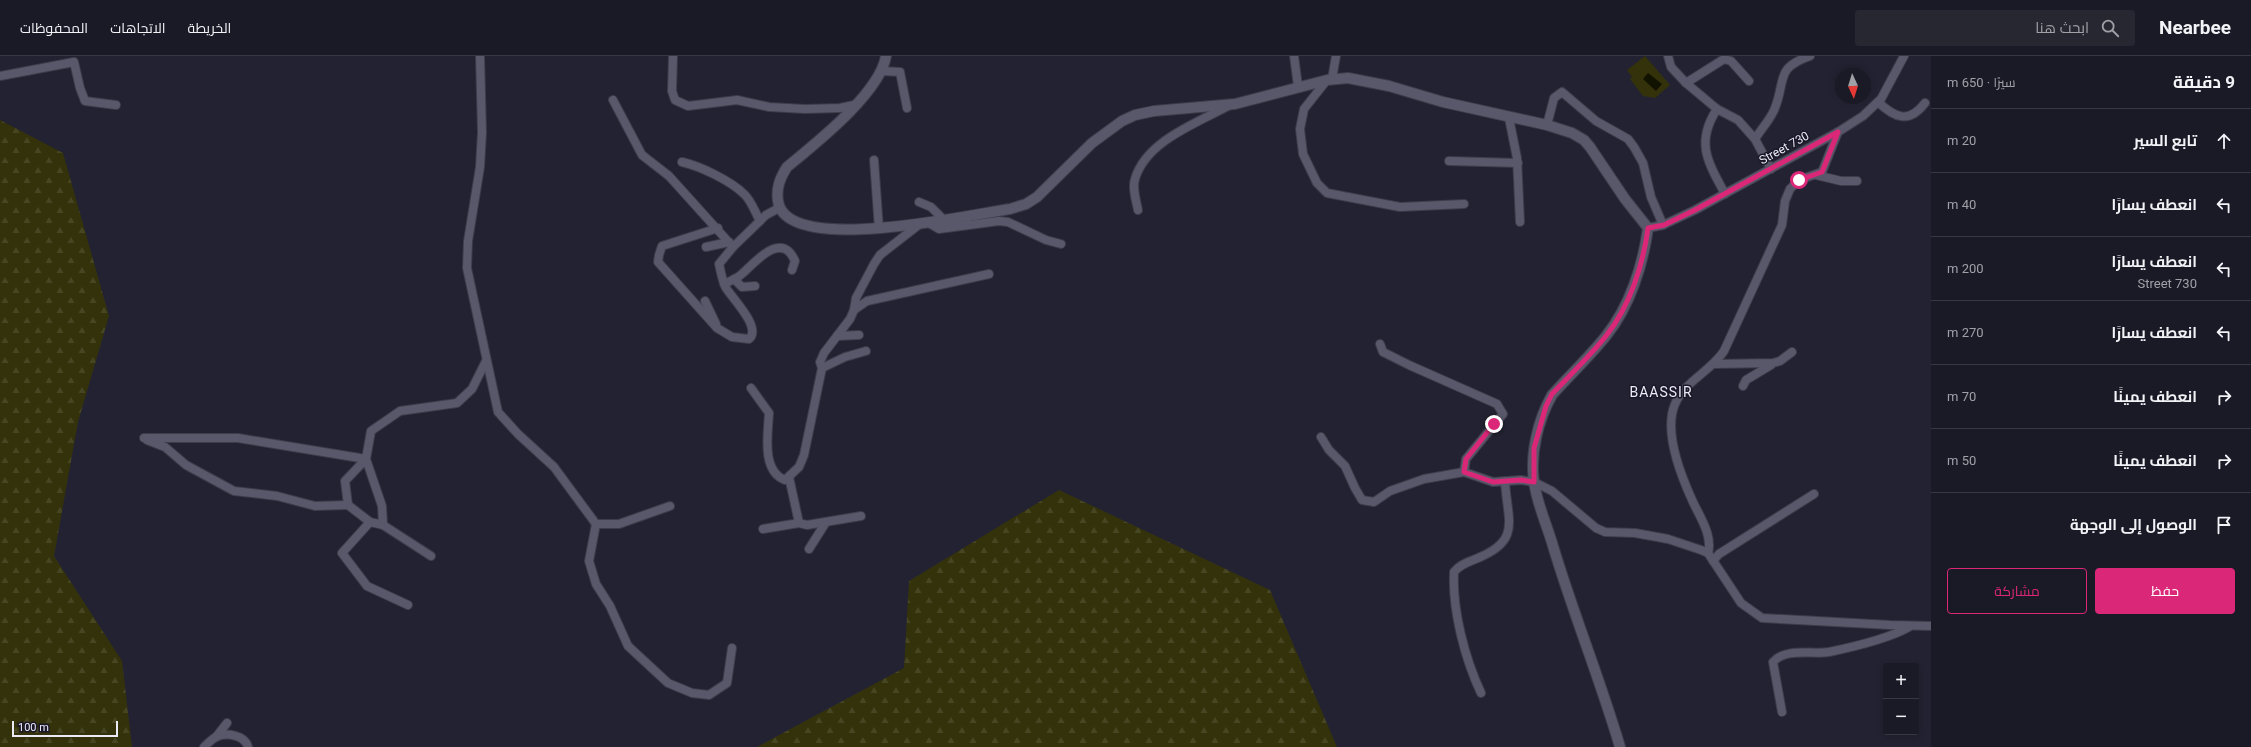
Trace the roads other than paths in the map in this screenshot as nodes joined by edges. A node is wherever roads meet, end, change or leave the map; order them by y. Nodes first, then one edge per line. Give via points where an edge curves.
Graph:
1 (480, 56) edge
2 (673, 56) edge
3 (886, 56) edge
4 (1294, 56) edge
5 (1336, 56) edge
6 (1668, 56) edge
7 (1810, 56) edge
8 (1904, 56) edge
9 (882, 71) junction
10 (0, 76) edge
11 (1330, 79) junction
12 (1749, 81) dead end
13 (1686, 83) junction
14 (1298, 86) junction
15 (613, 100) dead end
16 (1878, 102) junction
17 (1925, 103) dead end
18 (116, 105) dead end
19 (854, 105) junction
20 (1229, 105) junction
21 (907, 108) dead end
22 (1717, 109) junction
23 (1509, 118) junction
24 (1547, 126) junction
25 (1838, 132) junction
26 (1755, 140) junction
27 (874, 160) dead end
28 (1449, 161) dead end
29 (682, 162) dead end
30 (1518, 163) junction
31 (1771, 169) junction
32 (1816, 174) junction
33 (1857, 181) dead end
34 (1725, 194) junction
35 (919, 202) dead end
36 (1464, 204) dead end
37 (779, 208) junction
38 (1138, 210) dead end
39 (943, 219) junction
40 (760, 220) junction
41 (1520, 222) dead end
42 (925, 223) junction
43 (1664, 225) junction
44 (718, 228) junction
45 (1648, 228) junction
46 (880, 229) junction
47 (731, 244) junction
48 (1061, 244) dead end
49 (706, 247) dead end
50 (792, 270) dead end
51 (989, 274) dead end
52 (734, 279) junction
53 (724, 284) junction
54 (755, 286) dead end
55 (705, 302) dead end
56 (854, 310) junction
57 (717, 328) junction
58 (837, 336) junction
59 (859, 336) dead end
60 (1380, 344) dead end
61 (866, 351) dead end
62 (1792, 352) dead end
63 (486, 361) junction
64 (1773, 363) junction
65 (1714, 364) junction
66 (822, 368) junction
67 (1743, 386) dead end
68 (751, 388) dead end
69 (1321, 437) dead end
70 (366, 459) junction
71 (1464, 472) junction
72 (789, 477) junction
73 (1505, 481) junction
74 (1534, 482) junction
75 (1814, 494) dead end
76 (348, 505) junction
77 (670, 506) dead end
78 (861, 516) dead end
79 (370, 522) junction
80 (826, 522) junction
81 (799, 523) junction
82 (596, 524) junction
83 (383, 525) junction
84 (763, 529) dead end
85 (809, 548) dead end
86 (1708, 553) junction
87 (432, 556) dead end
88 (1713, 561) junction
89 (408, 605) dead end
90 (1911, 625) junction
91 (1928, 627) edge
92 (732, 648) dead end
93 (1482, 693) dead end
94 (1782, 712) dead end
95 (228, 723) dead end
96 (216, 736) junction
97 (204, 747) edge
98 (248, 747) edge
99 (1620, 747) edge

1 - 63 street via 480,167 468,241 467,268
2 - 19 street via 672,91 675,100 688,106 726,100 794,109 840,108
3 - 9 street
4 - 14 street
5 - 11 street
6 - 13 street via 1669,64
7 - 26 street via 1792,64 1785,72 1774,110
8 - 16 street, Street 730
9 - 19 street
9 - 21 street via 900,72
10 - 18 street via 74,62 85,101
11 - 14 street
11 - 23 street via 1368,81
11 - 36 street via 1310,99 1304,109 1300,129 1302,154 1317,183 1326,193 1400,207
12 - 13 street via 1731,61 1724,59
13 - 22 street
14 - 20 street
15 - 44 street via 642,155 669,176
16 - 17 street via 1894,116 1917,112
16 - 25 street, Street 730 via 1863,116
19 - 37 street via 787,167 778,184
20 - 38 street via 1174,134 1147,159 1135,179
20 - 39 street via 1135,115 1122,121 1092,143 1026,204 1010,209
22 - 26 street via 1738,120
22 - 34 street via 1706,129 1705,147 1708,160
23 - 24 street
23 - 30 street
24 - 43 street via 1554,98 1562,92 1596,121 1628,139 1639,155 1654,204
24 - 45 street via 1572,133 1584,140
25 - 31 street, Street 730
25 - 32 street via 1828,152 1824,170
26 - 31 street
27 - 46 street
28 - 30 street
29 - 40 street via 696,166 734,186 746,195
30 - 41 street
31 - 34 street, Street 730
32 - 33 street via 1841,181
32 - 65 street via 1799,180 1790,189 1777,237 1724,350
34 - 43 street, Street 730
35 - 39 street via 931,207
37 - 40 street
37 - 46 street via 792,221 802,225 838,229
39 - 42 street
40 - 47 street
42 - 46 street
42 - 48 street via 940,229 1008,222 1046,240
42 - 56 street via 880,256 860,290
43 - 45 street, Street 730
44 - 47 street
44 - 57 street via 662,246 658,262
45 - 74 street via 1643,258 1622,311 1607,335 1552,394 1546,406 1534,448
47 - 49 street
47 - 53 street via 719,264
50 - 52 street via 795,261 792,254 785,249 777,248 757,259
51 - 56 street via 868,300
52 - 53 street
52 - 54 street via 742,287
53 - 57 street via 747,317 752,334 749,339 741,339 727,335
55 - 57 street
56 - 58 street
58 - 59 street
58 - 66 street via 824,353 820,362
60 - 71 street via 1383,352 1497,404 1501,410 1503,414 1466,459
61 - 66 street
62 - 64 street
63 - 70 street via 472,389 457,403 400,411 371,431
63 - 82 street via 498,412 554,467
64 - 65 street
64 - 67 street via 1753,374
65 - 86 street via 1680,395 1670,424 1672,441 1684,479 1708,538
66 - 72 street via 804,455 799,467
68 - 72 street via 769,413 766,442 774,473 785,480
69 - 71 street via 1329,450 1345,466 1362,500 1369,502 1424,479
70 - 76 street via 345,482
70 - 76 street via 238,438 144,438 165,447 186,465 234,492 277,496 315,506
70 - 83 street via 382,506
71 - 73 street via 1493,482
72 - 81 street
73 - 74 street
73 - 93 street via 1509,525 1504,542 1490,554 1461,565 1454,572 1456,604 1467,660
74 - 86 street via 1552,491 1596,528 1605,532 1635,533 1668,539
74 - 99 street
75 - 88 street via 1719,554
76 - 79 street
77 - 82 street via 620,524
78 - 80 street
79 - 83 street
79 - 89 street via 342,553 367,586
80 - 81 street via 807,525
80 - 85 street
81 - 84 street
82 - 92 street via 589,561 596,584 610,606 628,646 668,683 692,693 709,695 727,683
83 - 87 street
86 - 88 street
88 - 90 street via 1741,603 1762,618
90 - 91 street
90 - 94 street via 1892,634 1846,648 1822,653 1800,652 1777,658 1773,662 1773,670
95 - 96 street
96 - 97 street
96 - 98 street via 243,738

